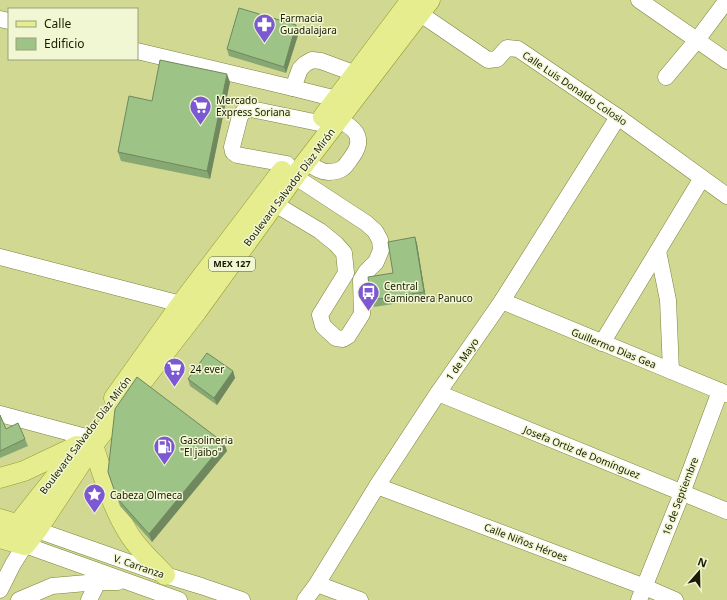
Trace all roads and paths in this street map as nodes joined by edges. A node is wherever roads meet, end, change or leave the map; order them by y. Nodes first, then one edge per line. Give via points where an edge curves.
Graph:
1 (639, 0) edge
2 (727, 0) edge
3 (414, 3) edge
4 (697, 40) junction
5 (138, 51) edge
6 (727, 62) edge
7 (356, 74) junction
8 (666, 77) dead end
9 (293, 88) junction
10 (337, 99) junction
11 (618, 117) junction
12 (339, 120) junction
13 (319, 123) junction
14 (293, 168) junction
15 (702, 178) junction
16 (727, 196) edge
17 (269, 200) junction
18 (658, 251) junction
19 (0, 258) edge
20 (502, 302) junction
21 (189, 308) junction
22 (602, 343) junction
23 (671, 371) junction
24 (724, 393) edge
25 (438, 394) junction
26 (0, 414) edge
27 (87, 442) junction
28 (3, 474) edge
29 (377, 486) junction
30 (682, 493) junction
31 (727, 511) edge
32 (12, 535) edge
33 (165, 575) junction
34 (126, 581) junction
35 (98, 582) junction
36 (317, 584) junction
37 (0, 590) edge
38 (642, 593) edge
39 (18, 600) edge
40 (89, 600) edge
41 (179, 600) edge
42 (242, 600) edge
43 (305, 600) edge
44 (360, 600) edge
45 (675, 600) edge

1 - 4 street
2 - 4 street
3 - 7 main road, Boulevard Salvador Díaz Mirón / MEX 127
3 - 11 street, Calle Luis Donaldo Colosio via 488,60 498,59 507,48 518,49
3 - 12 main road, Boulevard Salvador Díaz Mirón / MEX 127
4 - 6 street
4 - 8 street
5 - 9 street
7 - 9 street via 312,60 300,69
7 - 10 main road, Boulevard Salvador Díaz Mirón / MEX 127
9 - 10 street
10 - 13 main road, Boulevard Salvador Díaz Mirón / MEX 127
11 - 15 street, Calle Luis Donaldo Colosio
11 - 20 street, 1 de Mayo
12 - 14 main road, Boulevard Salvador Díaz Mirón / MEX 127
12 - 14 street via 356,133 358,139 358,146 343,169 326,172
13 - 14 main road, Boulevard Salvador Díaz Mirón / MEX 127
13 - 14 street via 251,109 244,110 240,116 233,152
14 - 17 main road, Boulevard Salvador Díaz Mirón / MEX 127
14 - 17 street via 366,223 380,240 381,250 376,262 361,280 362,314 348,336 343,339 336,338 323,326 320,315 346,274 344,253 320,231
15 - 16 street, Calle Luis Donaldo Colosio
15 - 18 street
17 - 21 main road, Boulevard Salvador Díaz Mirón / MEX 127
18 - 22 street
18 - 23 street via 668,300
19 - 21 street
20 - 22 street, Guillermo Dias Gea
20 - 25 street, 1 de Mayo
21 - 27 main road, Boulevard Salvador Díaz Mirón / MEX 127
21 - 27 main road, Boulevard Salvador Díaz Mirón / MEX 127 via 138,400
22 - 23 street, Guillermo Dias Gea
23 - 24 street, Guillermo Dias Gea
24 - 30 street, 16 de Septiembre
25 - 29 street, 1 de Mayo
25 - 30 street, Josefa Ortiz de Domínguez
26 - 27 street
27 - 28 main road via 24,471
27 - 32 main road, Boulevard Salvador Díaz Mirón / MEX 127
27 - 33 main road via 116,512 135,531 143,552
29 - 36 street, 1 de Mayo
29 - 38 street, Calle Niños Héroes
30 - 31 street, Josefa Ortiz de Domínguez
30 - 38 street, 16 de Septiembre
32 - 33 street, V. Carranza
32 - 34 street, V. Carranza
32 - 37 street via 13,564
33 - 42 street, V. Carranza
34 - 35 street
34 - 41 street, V. Carranza
35 - 39 street via 52,586
35 - 40 street
36 - 43 street, 1 de Mayo
36 - 44 street
38 - 45 street, Calle Niños Héroes

